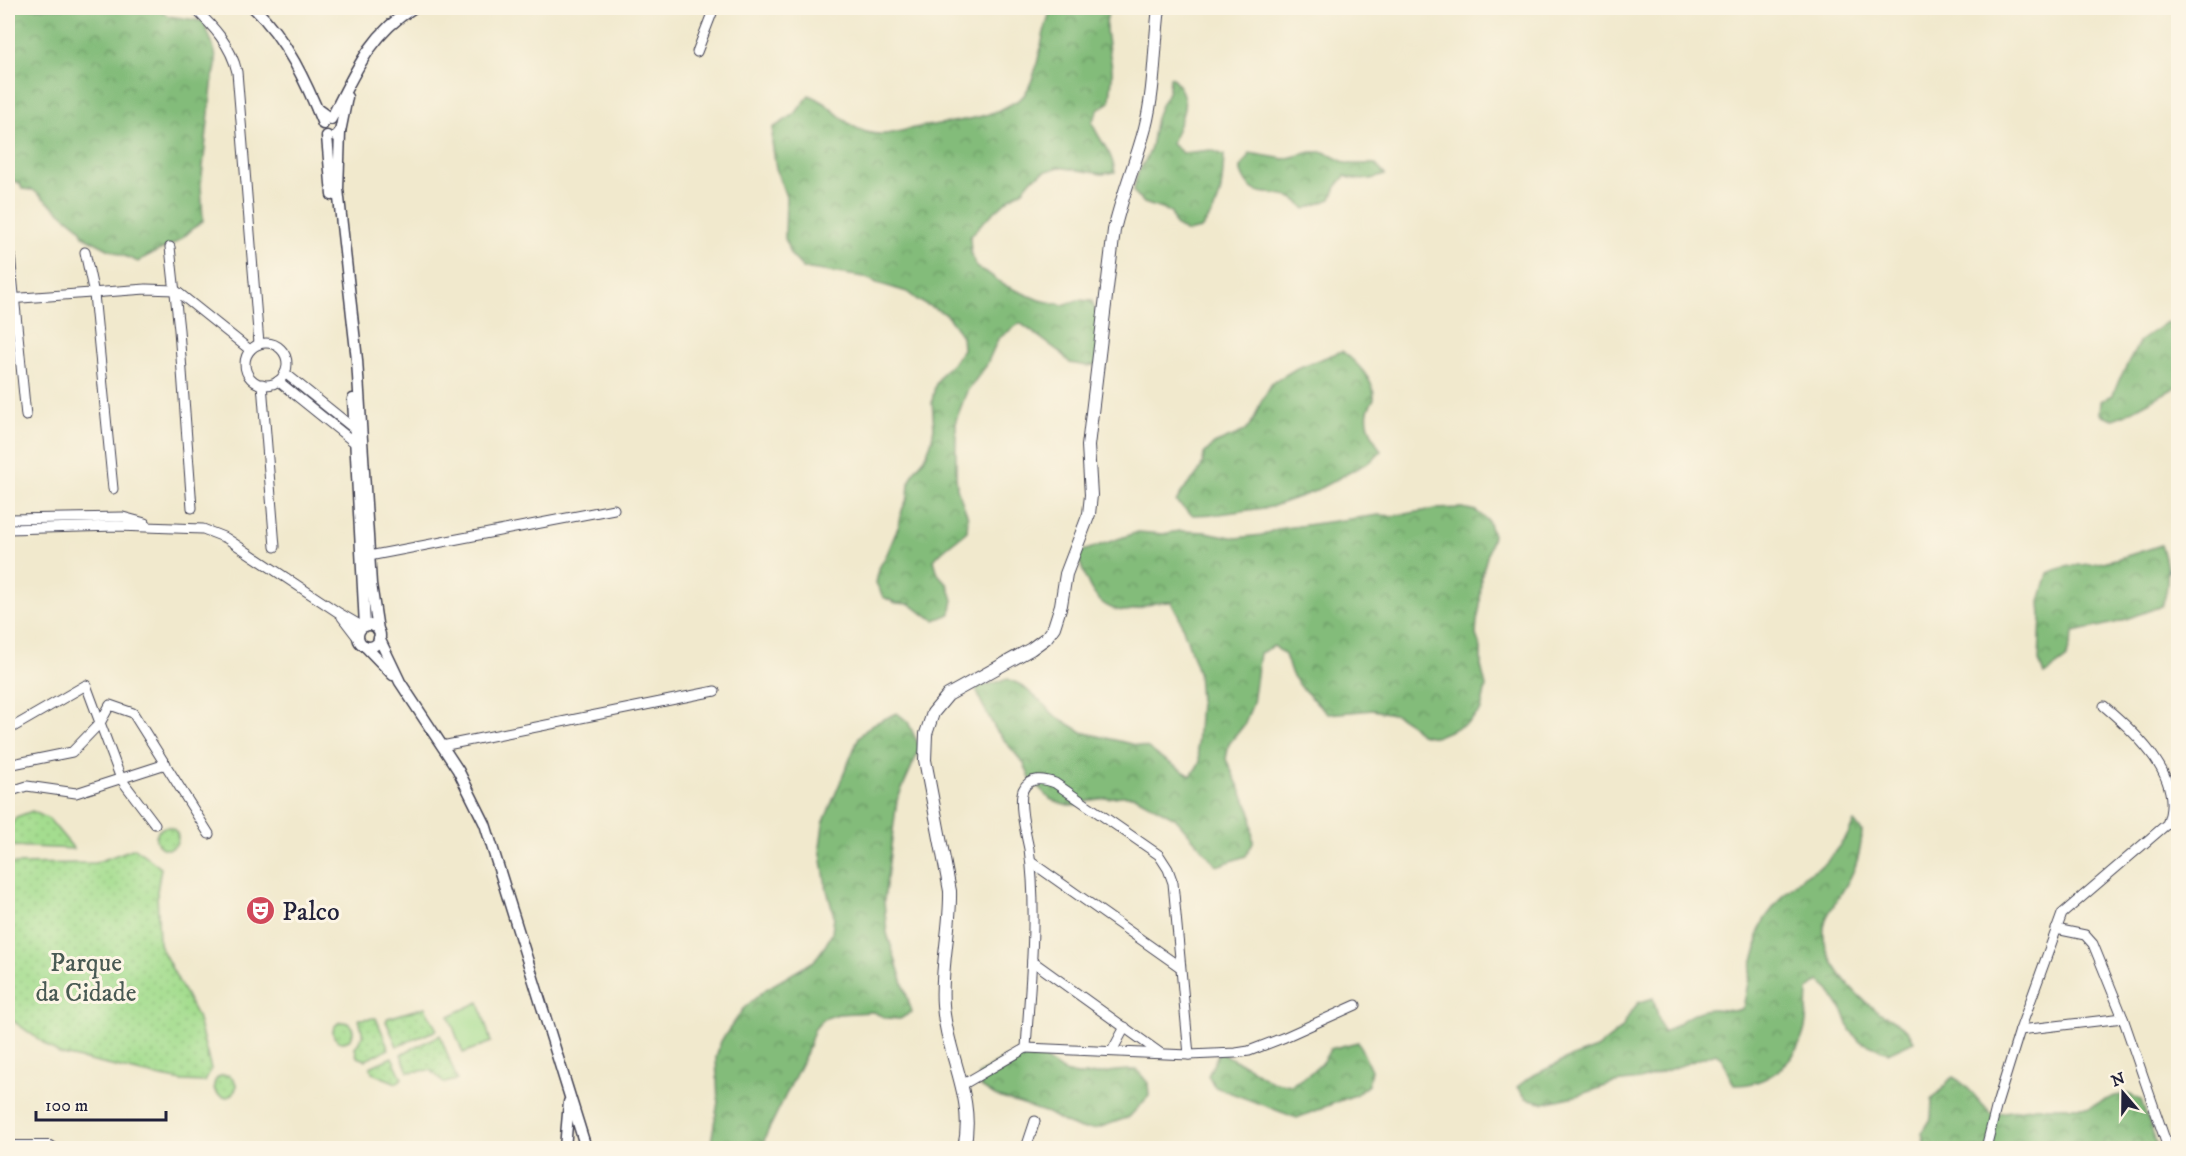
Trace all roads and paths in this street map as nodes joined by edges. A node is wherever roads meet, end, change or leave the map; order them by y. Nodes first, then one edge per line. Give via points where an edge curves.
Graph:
1 (194, 8) edge
2 (254, 8) edge
3 (413, 8) edge
4 (714, 8) edge
5 (1159, 8) edge
6 (261, 12) edge
7 (697, 52) dead end
8 (334, 125) junction
9 (8, 234) edge
10 (170, 247) dead end
11 (85, 252) dead end
12 (175, 290) junction
13 (94, 294) junction
14 (10, 299) edge
15 (259, 344) junction
16 (250, 350) junction
17 (285, 373) junction
18 (278, 381) junction
19 (262, 384) junction
20 (302, 393) junction
21 (26, 416) dead end
22 (357, 438) junction
23 (113, 489) dead end
24 (192, 508) dead end
25 (614, 509) dead end
26 (9, 519) edge
27 (67, 522) junction
28 (9, 529) edge
29 (275, 547) dead end
30 (369, 556) junction
31 (339, 613) junction
32 (364, 626) junction
33 (379, 634) junction
34 (361, 642) junction
35 (400, 682) junction
36 (715, 691) dead end
37 (2104, 706) dead end
38 (100, 723) junction
39 (8, 730) edge
40 (442, 746) junction
41 (166, 764) junction
42 (8, 765) edge
43 (121, 779) junction
44 (8, 792) edge
45 (155, 824) dead end
46 (209, 834) dead end
47 (1031, 862) junction
48 (2056, 929) junction
49 (1032, 961) junction
50 (1180, 967) junction
51 (1356, 1005) dead end
52 (2123, 1018) junction
53 (1125, 1027) junction
54 (2020, 1030) junction
55 (1026, 1048) junction
56 (1112, 1051) junction
57 (1160, 1053) junction
58 (1189, 1055) junction
59 (962, 1085) junction
60 (570, 1095) junction
61 (1035, 1121) dead end
62 (12, 1149) edge
63 (50, 1149) edge
64 (566, 1149) edge
65 (584, 1149) edge
66 (964, 1149) edge
67 (1026, 1149) edge
68 (1986, 1149) edge
69 (2168, 1149) edge

1 - 15 street via 226,43 237,72
2 - 6 street
3 - 8 street via 380,34 361,58
4 - 7 street
5 - 59 main road via 1145,128 1114,230 1090,420 1089,514 1066,574 1054,627 1031,649 948,695 933,713 926,734 925,760 950,891 942,986 944,1016
6 - 8 street via 286,49 317,109
8 - 22 street via 357,360
8 - 22 street via 323,131 327,136
9 - 14 street
10 - 12 street
11 - 13 street
12 - 13 street
12 - 16 street
12 - 24 street
13 - 14 street
13 - 23 street
14 - 21 street
15 - 16 street
15 - 17 street via 275,345 283,352 287,362
16 - 19 street via 245,360 246,371 252,380
17 - 18 street
17 - 20 street
18 - 19 street
18 - 20 street
19 - 29 street
20 - 22 street
20 - 22 street
22 - 30 street
22 - 32 street
25 - 30 street
26 - 27 street
26 - 28 street
27 - 28 street
27 - 31 street via 194,528 216,533
30 - 33 street
31 - 32 street
31 - 34 street
32 - 33 street via 372,626
32 - 34 street via 359,631
33 - 34 street via 372,646
33 - 35 street
34 - 35 street
35 - 40 street
36 - 40 street
37 - 48 street via 2171,772 2177,788 2177,806 2167,824 2062,914
38 - 39 street via 86,685
38 - 41 street via 110,705 133,712
38 - 42 street via 72,752
38 - 43 street
40 - 60 street via 485,824
41 - 43 street
41 - 46 street
43 - 44 street via 76,794 27,786
43 - 45 street
47 - 49 street
47 - 50 street
47 - 50 street via 1023,791 1032,781 1043,778 1164,861 1173,883
48 - 52 street via 2090,939
48 - 54 street
49 - 53 street
49 - 55 street
50 - 58 street
51 - 58 street via 1249,1051
52 - 54 street
52 - 69 street
53 - 56 street
53 - 57 street
54 - 68 street
55 - 56 street
55 - 59 street
56 - 57 street
57 - 58 street
59 - 66 main road via 968,1130
60 - 64 street
60 - 65 street
61 - 67 street
62 - 63 main road
64 - 65 street

